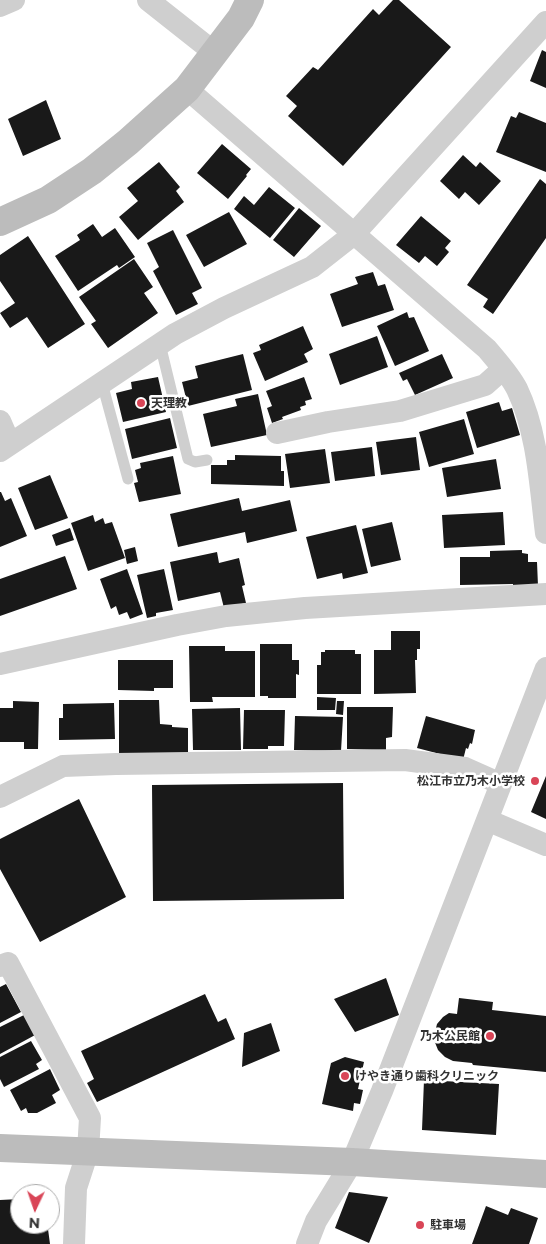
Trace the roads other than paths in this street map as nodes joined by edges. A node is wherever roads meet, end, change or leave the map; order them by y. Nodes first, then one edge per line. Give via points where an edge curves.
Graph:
1 (14, 0) edge
2 (148, 0) edge
3 (250, 0) edge
4 (0, 6) edge
5 (546, 22) edge
6 (215, 53) junction
7 (187, 89) junction
8 (0, 222) edge
9 (354, 234) junction
10 (160, 344) junction
11 (503, 369) junction
12 (102, 383) junction
13 (0, 421) edge
14 (277, 433) dead end
15 (5, 448) edge
16 (207, 460) dead end
17 (128, 479) dead end
18 (546, 533) edge
19 (546, 594) edge
20 (0, 664) edge
21 (546, 668) edge
22 (501, 784) junction
23 (0, 797) edge
24 (487, 820) junction
25 (546, 845) edge
26 (0, 966) edge
27 (0, 1148) edge
28 (88, 1151) junction
29 (352, 1162) junction
30 (546, 1174) edge
31 (74, 1244) edge
32 (307, 1244) edge

1 - 4 street
2 - 6 street
3 - 6 street
5 - 9 street
6 - 7 street
7 - 8 street via 92,171 48,200
7 - 9 street
9 - 10 street via 312,267 224,308
9 - 11 street via 487,349
10 - 12 street
10 - 16 lane via 188,459 195,462
11 - 14 street via 485,385 400,411
11 - 18 street via 516,387 525,410 536,454
12 - 15 street
12 - 17 lane
13 - 15 street
19 - 20 street via 305,608 226,616
21 - 22 street
22 - 23 street via 464,768 404,760 116,764 63,766
22 - 24 street
24 - 25 street
24 - 29 street
26 - 28 street via 8,963 90,1118
27 - 28 street
28 - 29 street
28 - 31 street via 76,1188
29 - 30 street
29 - 32 street via 316,1221

